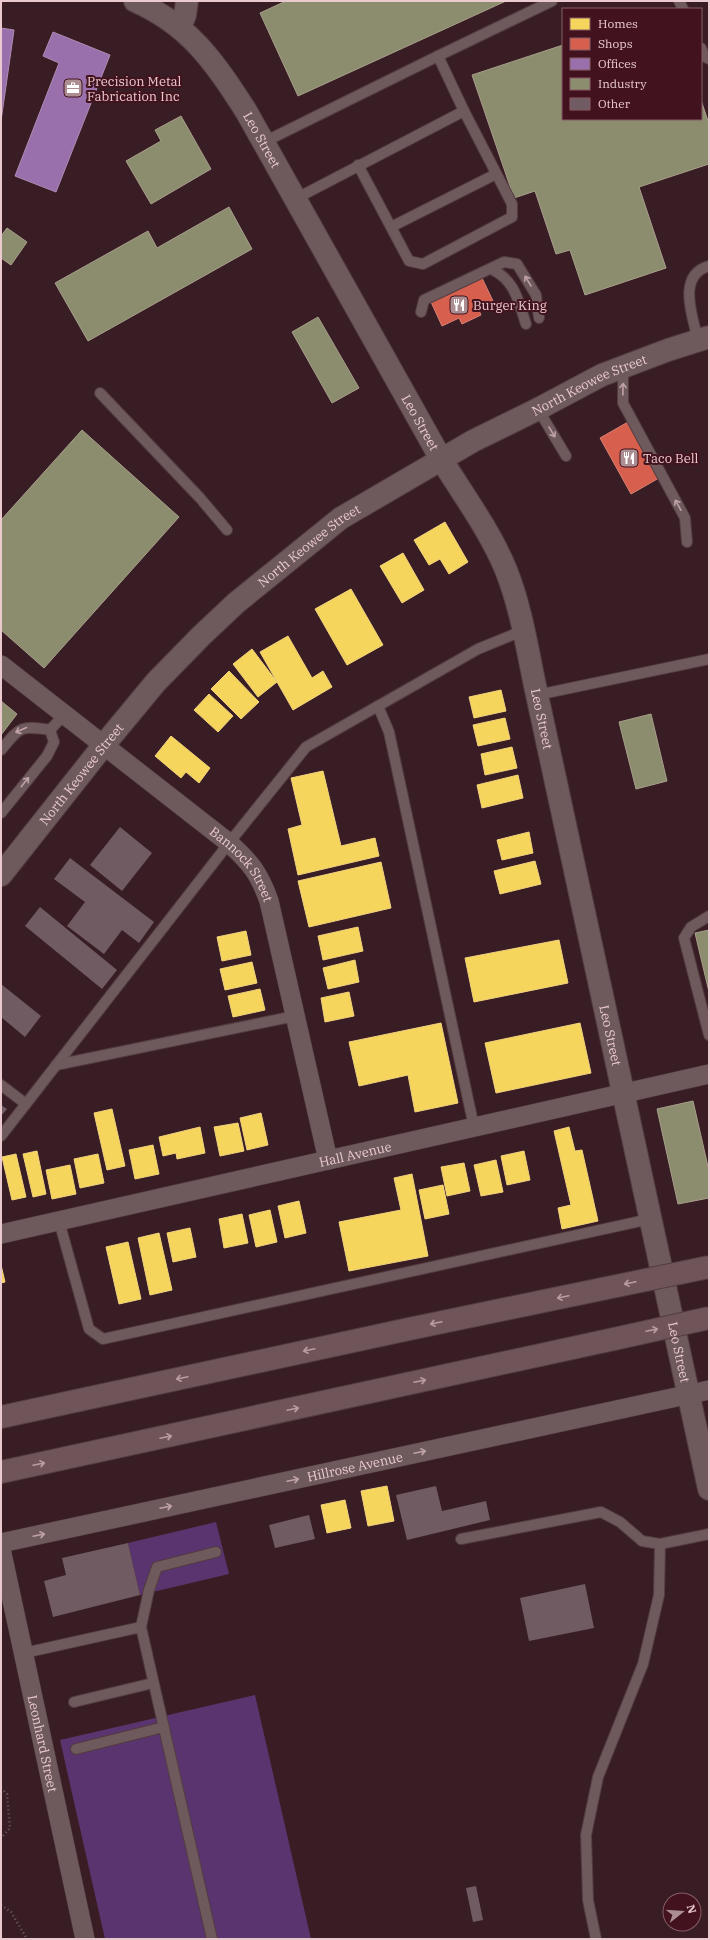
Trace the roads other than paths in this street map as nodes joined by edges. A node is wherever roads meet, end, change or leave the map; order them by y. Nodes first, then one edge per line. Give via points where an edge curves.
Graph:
1 (136, 1) edge
2 (187, 1) edge
3 (552, 1) edge
4 (180, 27) junction
5 (702, 50) edge
6 (438, 56) junction
7 (709, 59) edge
8 (464, 112) junction
9 (264, 142) junction
10 (358, 165) junction
11 (496, 174) junction
12 (295, 199) junction
13 (391, 227) junction
14 (709, 266) edge
15 (491, 269) junction
16 (421, 312) dead end
17 (539, 318) dead end
18 (526, 324) dead end
19 (704, 338) edge
20 (624, 367) junction
21 (100, 393) dead end
22 (538, 409) junction
23 (566, 456) dead end
24 (441, 460) junction
25 (227, 530) dead end
26 (687, 542) dead end
27 (522, 631) junction
28 (709, 660) edge
29 (1, 665) edge
30 (537, 695) junction
31 (378, 706) junction
32 (64, 715) junction
33 (50, 730) junction
34 (103, 746) junction
35 (1, 750) edge
36 (1, 813) edge
37 (229, 843) junction
38 (1, 875) edge
39 (709, 916) edge
40 (295, 1016) junction
41 (709, 1035) edge
42 (56, 1065) junction
43 (709, 1074) edge
44 (1, 1085) edge
45 (622, 1093) junction
46 (26, 1104) junction
47 (474, 1127) junction
48 (1, 1136) edge
49 (328, 1160) junction
50 (650, 1219) junction
51 (59, 1221) junction
52 (1, 1234) edge
53 (709, 1266) edge
54 (709, 1318) edge
55 (699, 1392) edge
56 (1, 1417) edge
57 (1, 1472) edge
58 (709, 1489) edge
59 (709, 1534) edge
60 (462, 1539) dead end
61 (1, 1543) edge
62 (660, 1544) junction
63 (1, 1549) edge
64 (216, 1552) dead end
65 (141, 1627) junction
66 (24, 1654) junction
67 (153, 1683) junction
68 (74, 1702) dead end
69 (164, 1727) junction
70 (76, 1749) dead end
71 (85, 1939) edge
72 (212, 1939) edge
73 (596, 1939) edge

1 - 4 street, Leo Street
2 - 4 street
3 - 6 lane
4 - 9 street, Leo Street via 201,47 226,80
5 - 7 lane
6 - 8 lane
6 - 9 lane
8 - 10 lane
8 - 11 lane
9 - 12 street, Leo Street
10 - 12 lane
10 - 13 lane
11 - 13 lane
11 - 13 lane via 512,204 512,217 423,264 409,261
12 - 24 street, Leo Street
14 - 19 lane via 694,276 688,292 690,306
15 - 16 lane via 424,300
17 -> 15 lane via 536,295 517,264 504,262
15 - 18 lane via 502,274 516,292
19 - 20 street, North Keowee Street
20 - 22 street, North Keowee Street via 602,375
26 -> 20 lane via 685,518 623,403
21 - 25 lane
22 -> 23 lane
22 - 24 street, North Keowee Street
24 - 27 street, Leo Street via 474,511 506,569
24 - 34 street, North Keowee Street via 341,518 242,598 156,682
27 - 30 street, Leo Street
27 - 31 lane via 478,649
28 - 30 lane
29 - 32 street, Bannock Street
30 - 45 street, Leo Street via 619,1067
31 - 37 lane via 306,747
31 - 47 lane via 389,732
32 - 33 lane
32 - 34 street, Bannock Street
33 -> 35 lane via 28,727 17,730
36 -> 33 lane via 46,756 54,742
34 - 37 street, Bannock Street
34 - 38 street, North Keowee Street
37 - 40 street, Bannock Street via 249,862 263,883
37 - 42 lane
39 - 41 lane via 691,927 684,938
40 - 42 lane
40 - 49 street, Bannock Street
42 - 46 lane
43 - 45 street, Hall Avenue
44 - 46 lane
45 - 47 street, Hall Avenue
45 - 50 street, Leo Street
46 - 48 lane
47 - 49 street, Hall Avenue
49 - 51 street, Hall Avenue
50 - 51 lane via 102,1338 90,1330
50 - 55 street, Leo Street
51 - 52 street, Hall Avenue
53 -> 56 highway, bridge
57 -> 54 highway, bridge
55 - 58 street, Leo Street
61 -> 55 street, Hillrose Avenue
59 - 62 lane
60 - 62 lane via 601,1512 620,1522 642,1541
62 - 73 lane via 659,1595 643,1664 598,1777 586,1835 588,1900
63 - 66 street, Leonhard Street
64 - 65 lane via 157,1567
65 - 66 lane
65 - 67 lane
66 - 71 street, Leonhard Street
67 - 68 lane
67 - 69 lane
69 - 70 lane
69 - 72 lane

